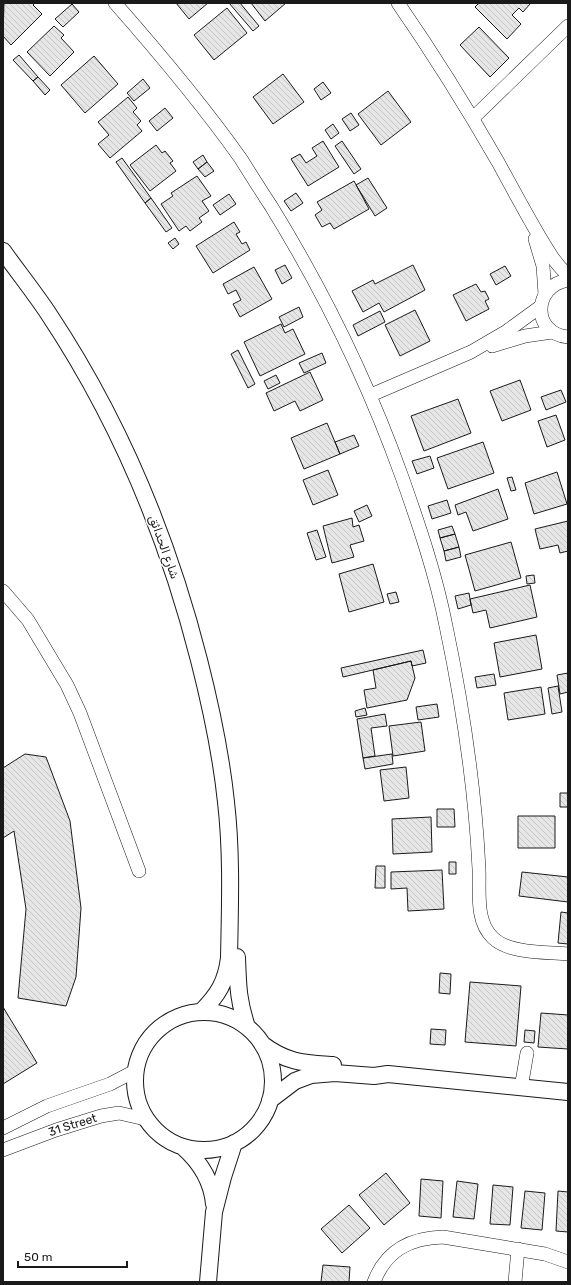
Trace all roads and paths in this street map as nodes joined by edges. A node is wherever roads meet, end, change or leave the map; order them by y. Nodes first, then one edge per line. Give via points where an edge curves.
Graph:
1 (115, 3) edge
2 (398, 3) edge
3 (568, 26) edge
4 (473, 118) junction
5 (525, 213) junction
6 (3, 251) edge
7 (568, 275) edge
8 (568, 280) edge
9 (544, 294) junction
10 (540, 307) junction
11 (563, 337) edge
12 (471, 352) junction
13 (370, 395) junction
14 (3, 591) edge
15 (139, 871) dead end
16 (230, 877) junction
17 (568, 954) edge
18 (201, 1012) junction
19 (247, 1027) junction
20 (262, 1044) junction
21 (527, 1053) dead end
22 (135, 1071) junction
23 (388, 1074) junction
24 (521, 1088) junction
25 (568, 1092) edge
26 (270, 1100) junction
27 (145, 1118) junction
28 (3, 1128) edge
29 (234, 1143) junction
30 (183, 1148) junction
31 (3, 1150) edge
32 (214, 1212) junction
33 (518, 1249) junction
34 (568, 1251) edge
35 (545, 1254) junction
36 (568, 1262) edge
37 (208, 1282) edge
38 (374, 1282) edge
39 (516, 1282) edge

1 - 13 street via 161,55 243,162 313,277
2 - 4 street
3 - 4 street
4 - 5 street
5 - 7 street via 552,258
5 - 9 street via 542,262
6 - 16 street, شارع الحدائق via 48,314 100,400 130,462 172,568 190,627 218,743 226,803
8 - 9 street via 555,284
9 - 10 street
10 - 11 street via 547,327
10 - 12 street via 507,331
11 - 12 street via 525,336
12 - 13 street
13 - 17 street via 412,505 445,618 470,756 477,825 480,910 484,926 494,938 507,947
14 - 15 street via 28,620 67,685 80,713
16 - 18 street via 227,972 216,995
16 - 19 street via 237,896 237,978
18 - 19 street via 226,1015
18 - 22 street via 173,1019 162,1026 144,1046
19 - 20 street
20 - 23 street via 278,1055 294,1061 378,1069
20 - 26 street via 272,1072
21 - 24 street
22 - 27 street via 135,1093
22 - 28 street, 31 Street via 110,1084 47,1106
23 - 24 street
23 - 26 street via 311,1075 295,1081
24 - 25 street
26 - 29 street via 258,1123
27 - 30 street via 160,1135
27 - 31 street, 31 Street via 119,1113 101,1116
29 - 30 street via 209,1150
29 - 32 street
30 - 32 street via 198,1162 206,1176 212,1191
32 - 37 street
33 - 35 street
33 - 38 street via 443,1237 427,1237 398,1249 386,1260
33 - 39 street
34 - 35 street
35 - 36 street

